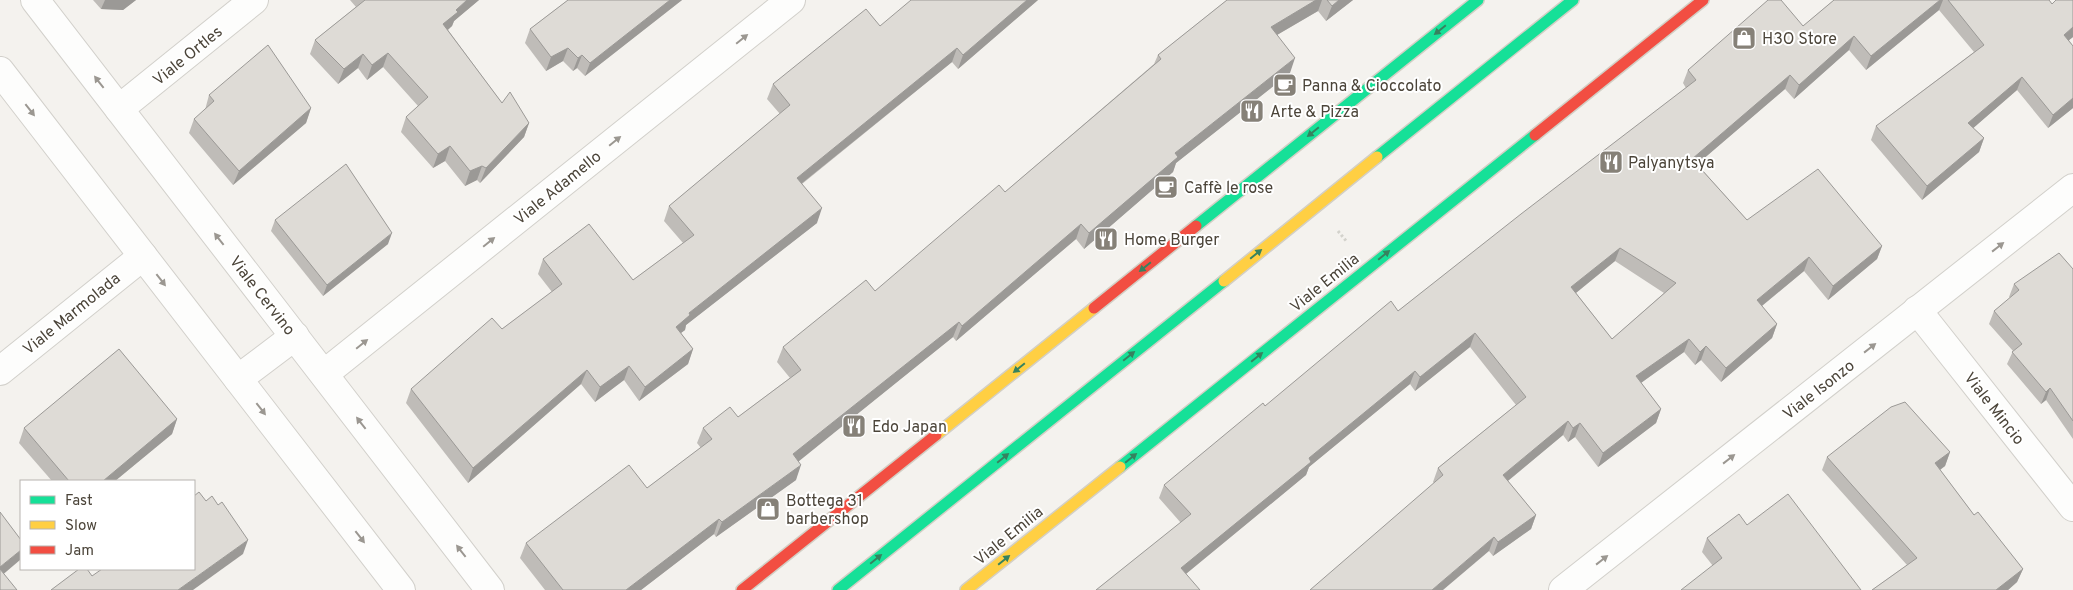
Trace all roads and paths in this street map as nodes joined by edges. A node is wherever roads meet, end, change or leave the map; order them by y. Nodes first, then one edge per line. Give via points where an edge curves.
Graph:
1 (35, 0) edge
2 (254, 0) edge
3 (791, 0) edge
4 (1478, 0) edge
5 (1573, 0) edge
6 (1703, 0) edge
7 (0, 71) edge
8 (119, 109) junction
9 (2073, 188) edge
10 (143, 256) junction
11 (1918, 310) junction
12 (294, 336) junction
13 (0, 371) edge
14 (324, 374) junction
15 (238, 379) junction
16 (2073, 507) edge
17 (401, 590) edge
18 (490, 590) edge
19 (742, 590) edge
20 (838, 590) edge
21 (966, 590) edge
22 (1563, 590) edge

8 -> 1 street, Viale Cervino
2 - 8 street, Viale Ortles
14 -> 3 street, Viale Adamello
4 -> 19 street
20 -> 5 street
21 -> 6 street, Viale Emilia
7 -> 10 street
12 -> 8 street, Viale Cervino
11 -> 9 street, Viale Isonzo
10 - 13 street, Viale Marmolada
10 -> 15 street
11 - 16 street, Viale Mincio
22 -> 11 street, Viale Isonzo
12 - 14 street, Viale Cervino
12 - 15 street
18 -> 14 street, Viale Cervino
15 -> 17 street

